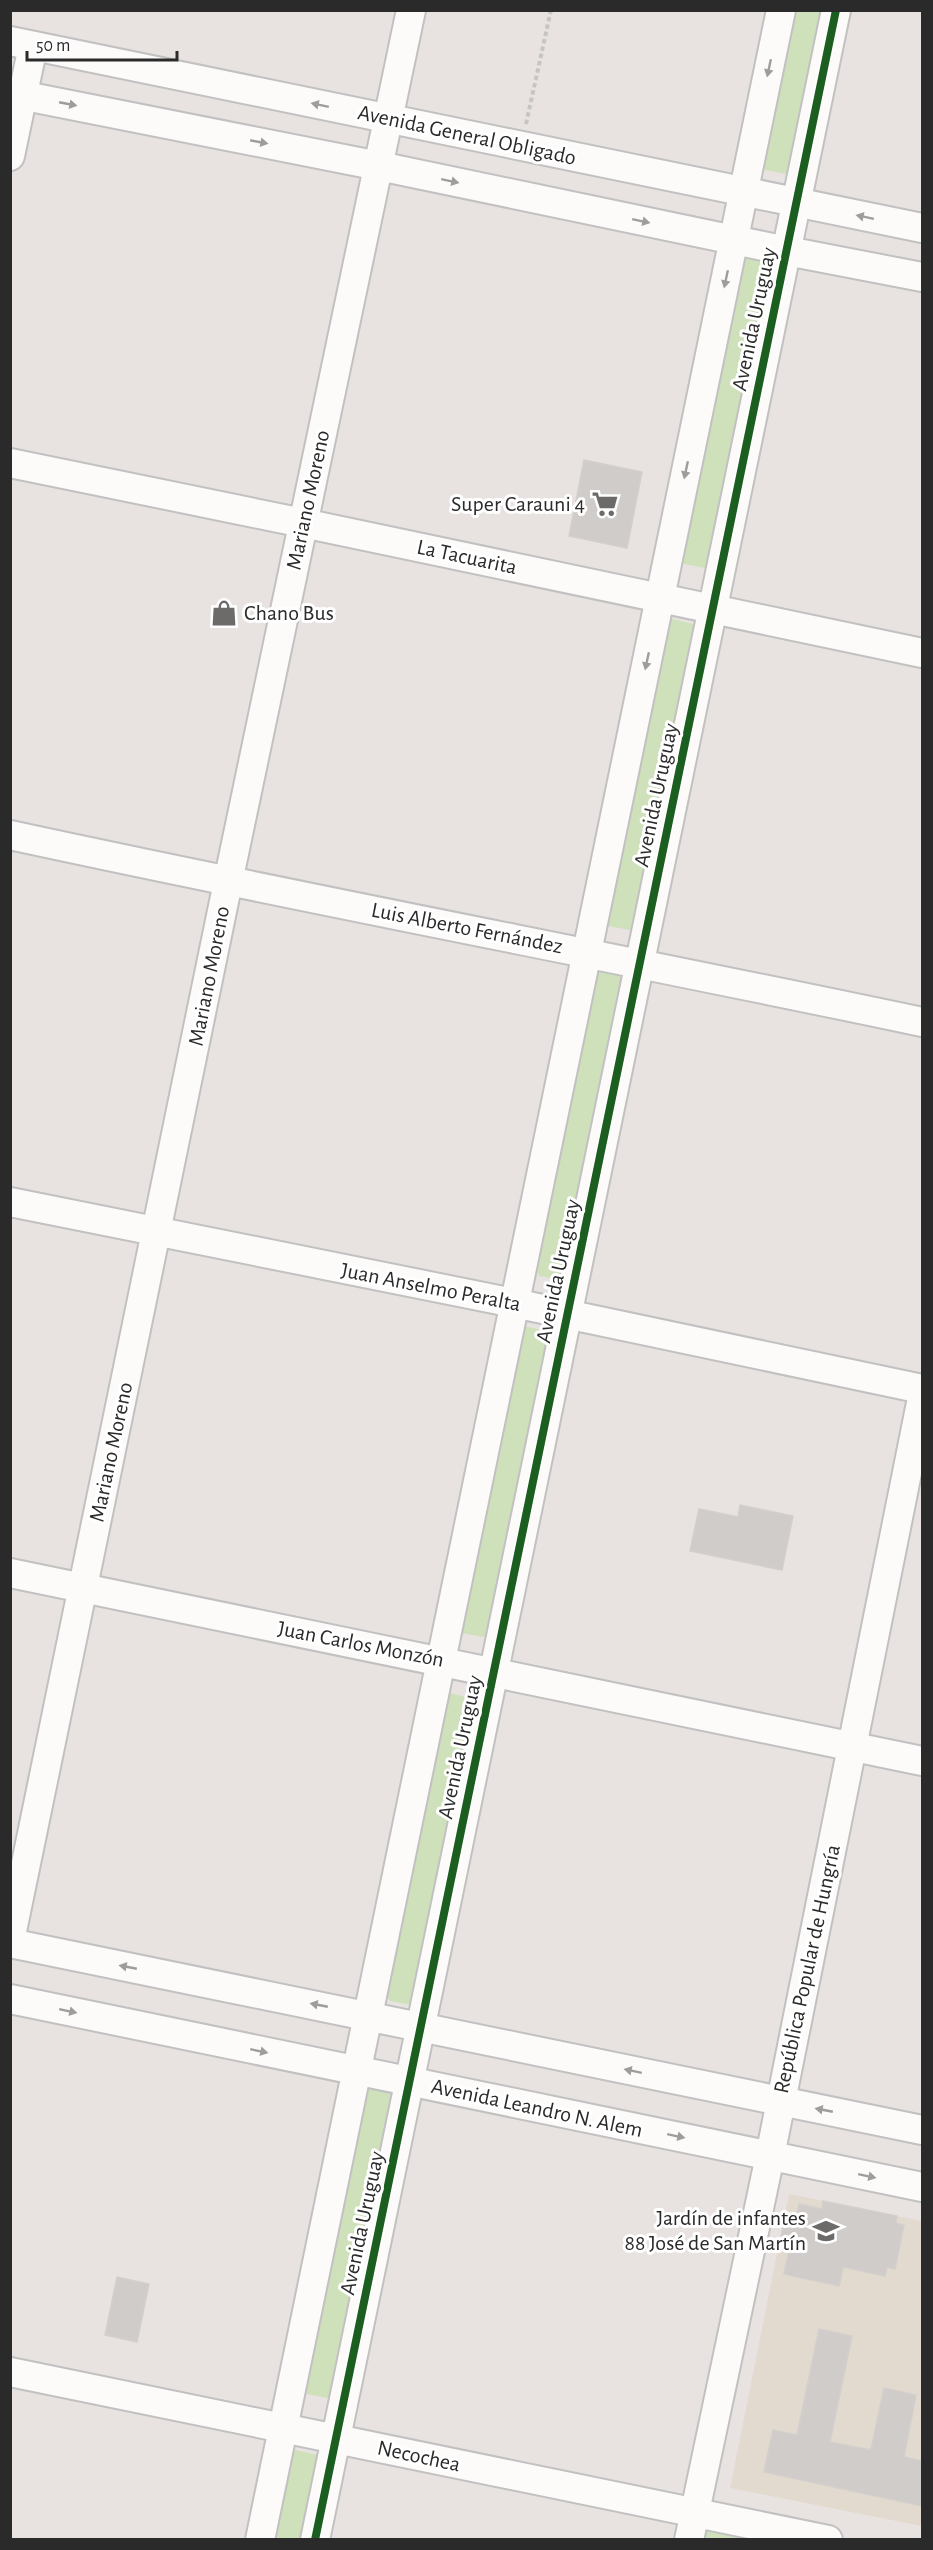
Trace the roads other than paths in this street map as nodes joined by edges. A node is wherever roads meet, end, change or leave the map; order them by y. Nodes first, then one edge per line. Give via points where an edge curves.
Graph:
1 (411, 10) edge
2 (781, 10) edge
3 (836, 10) edge
4 (22, 44) edge
5 (17, 94) edge
6 (389, 119) junction
7 (10, 156) edge
8 (379, 165) junction
9 (744, 192) junction
10 (796, 202) junction
11 (922, 228) edge
12 (734, 240) junction
13 (787, 251) junction
14 (922, 277) edge
15 (10, 463) edge
16 (303, 523) junction
17 (660, 599) junction
18 (712, 609) junction
19 (922, 653) edge
20 (10, 835) edge
21 (228, 882) junction
22 (587, 952) junction
23 (640, 963) junction
24 (922, 1022) edge
25 (10, 1202) edge
26 (158, 1233) junction
27 (514, 1303) junction
28 (567, 1315) junction
29 (922, 1389) edge
30 (922, 1398) edge
31 (10, 1573) edge
32 (82, 1588) junction
33 (441, 1660) junction
34 (494, 1671) junction
35 (853, 1747) junction
36 (922, 1761) edge
37 (10, 1942) edge
38 (10, 1999) edge
39 (368, 2015) junction
40 (420, 2026) junction
41 (356, 2071) junction
42 (410, 2081) junction
43 (780, 2102) junction
44 (922, 2130) edge
45 (770, 2156) junction
46 (922, 2187) edge
47 (10, 2372) edge
48 (282, 2428) junction
49 (336, 2439) junction
50 (692, 2526) edge
51 (260, 2540) edge
52 (315, 2540) edge
53 (828, 2540) edge

1 - 6 street, Mariano Moreno
2 -> 9 street, Avenida Uruguay
3 - 10 street, Avenida Uruguay
4 - 5 street
6 -> 4 street, Avenida General Obligado
5 - 7 street
5 -> 8 street
6 - 8 street, Mariano Moreno
6 - 9 street, Avenida General Obligado
8 -> 12 street
8 - 16 street, Mariano Moreno
9 - 10 street, Avenida General Obligado
9 - 12 street, Avenida Uruguay
11 -> 10 street, Avenida General Obligado
10 - 13 street, Avenida Uruguay
12 - 13 street
12 -> 17 street, Avenida Uruguay
13 - 14 street
13 - 18 street, Avenida Uruguay
15 - 16 street, La Tacuarita
16 - 17 street, La Tacuarita
16 - 21 street, Mariano Moreno
17 - 18 street, La Tacuarita
17 -> 22 street, Avenida Uruguay
18 - 19 street, La Tacuarita
18 - 23 street, Avenida Uruguay
20 - 21 street, Luis Alberto Fernández
21 - 22 street, Luis Alberto Fernández
21 - 26 street, Mariano Moreno
22 - 23 street, Luis Alberto Fernández
22 - 27 street, Avenida Uruguay
23 - 24 street, Luis Alberto Fernández
23 - 28 street, Avenida Uruguay
25 - 26 street, Juan Anselmo Peralta
26 - 27 street, Juan Anselmo Peralta
26 - 32 street, Mariano Moreno
27 - 28 street, Juan Anselmo Peralta
27 - 33 street, Avenida Uruguay
28 - 29 street, Juan Anselmo Peralta
28 - 34 street, Avenida Uruguay
30 - 35 street, República Popular de Hungría
31 - 32 street, Juan Carlos Monzón
32 - 33 street, Juan Carlos Monzón
32 - 37 street, Mariano Moreno
33 - 34 street, Juan Carlos Monzón
33 - 39 street, Avenida Uruguay
34 - 35 street, Juan Carlos Monzón
34 - 40 street, Avenida Uruguay
35 - 36 street, Juan Carlos Monzón
35 - 43 street, República Popular de Hungría
39 -> 37 street
38 -> 41 street, Avenida Leandro N. Alem
39 - 40 street
39 - 41 street, Avenida Uruguay
40 - 42 street, Avenida Uruguay
43 -> 40 street
41 - 42 street, Avenida Leandro N. Alem
41 - 48 street, Avenida Uruguay
42 -> 45 street, Avenida Leandro N. Alem
42 - 49 street, Avenida Uruguay
44 -> 43 street
43 - 45 street, República Popular de Hungría
45 -> 46 street, Avenida Leandro N. Alem
45 - 50 street, República Popular de Hungría
47 - 48 street, Necochea
48 - 49 street, Necochea
48 - 51 street, Avenida Uruguay
49 - 50 street, Necochea
49 - 52 street, Avenida Uruguay
50 - 53 street, Necochea

